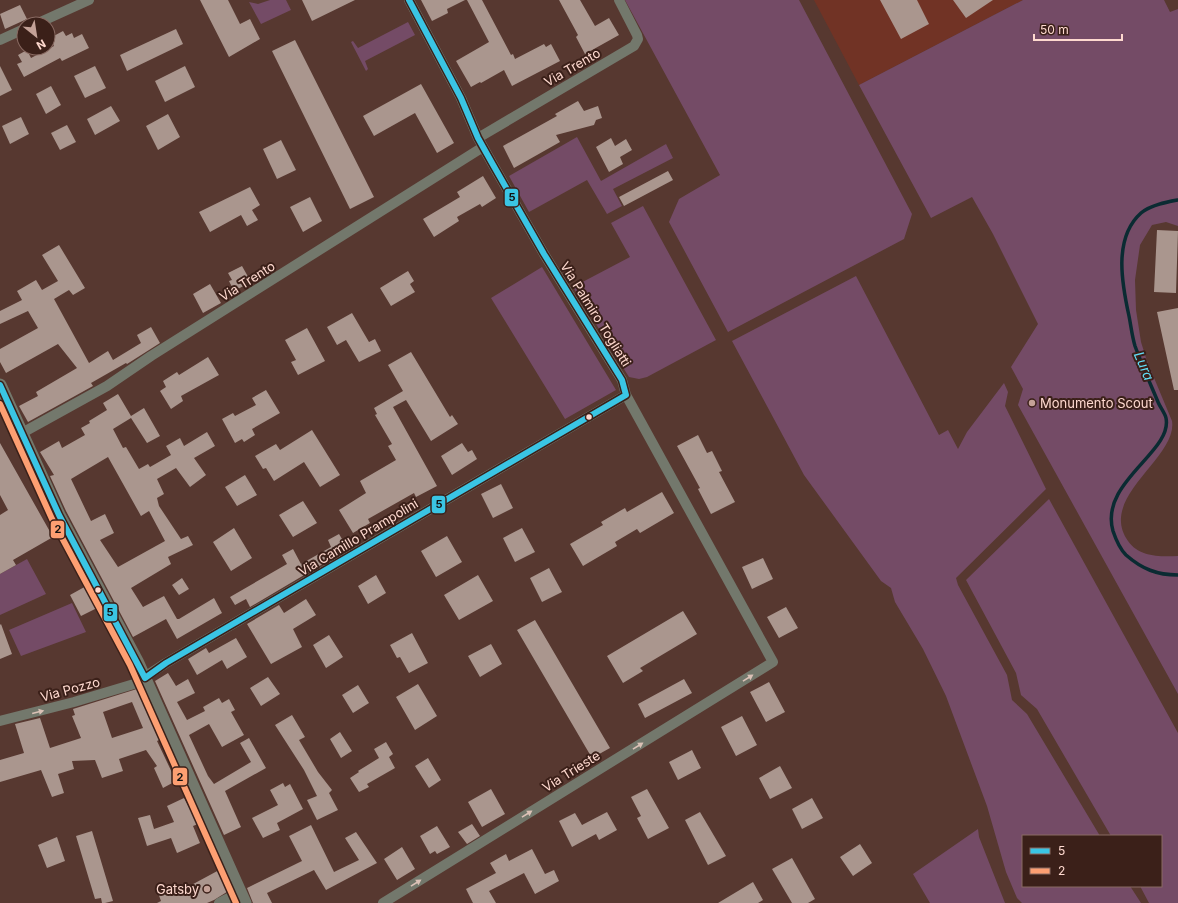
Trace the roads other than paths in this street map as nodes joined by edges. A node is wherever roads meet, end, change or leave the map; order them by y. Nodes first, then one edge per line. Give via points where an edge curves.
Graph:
1 (89, 0) edge
2 (409, 0) edge
3 (619, 0) edge
4 (54, 16) edge
5 (16, 33) edge
6 (0, 40) edge
7 (481, 142) junction
8 (0, 384) edge
9 (626, 395) junction
10 (22, 433) junction
11 (774, 662) joint
12 (145, 678) junction
13 (0, 721) edge
14 (242, 897) edge
15 (219, 903) edge
16 (383, 903) edge

1 - 4 street
2 - 7 street, Via Palmiro Togliatti
3 - 7 street, Via Trento via 637,35 638,39 634,46
5 - 6 street
7 - 9 street, Via Palmiro Togliatti via 544,254 622,380
7 - 10 street, Via Trento via 107,386
8 - 10 street
9 - 11 street, Via Palmiro Togliatti
9 - 12 street, Via Camillo Prampolini via 166,663
10 - 12 street via 59,515
16 -> 11 street, Via Trieste
13 -> 12 street, Via Pozzo via 88,698 134,684
12 - 14 street
14 - 15 street

